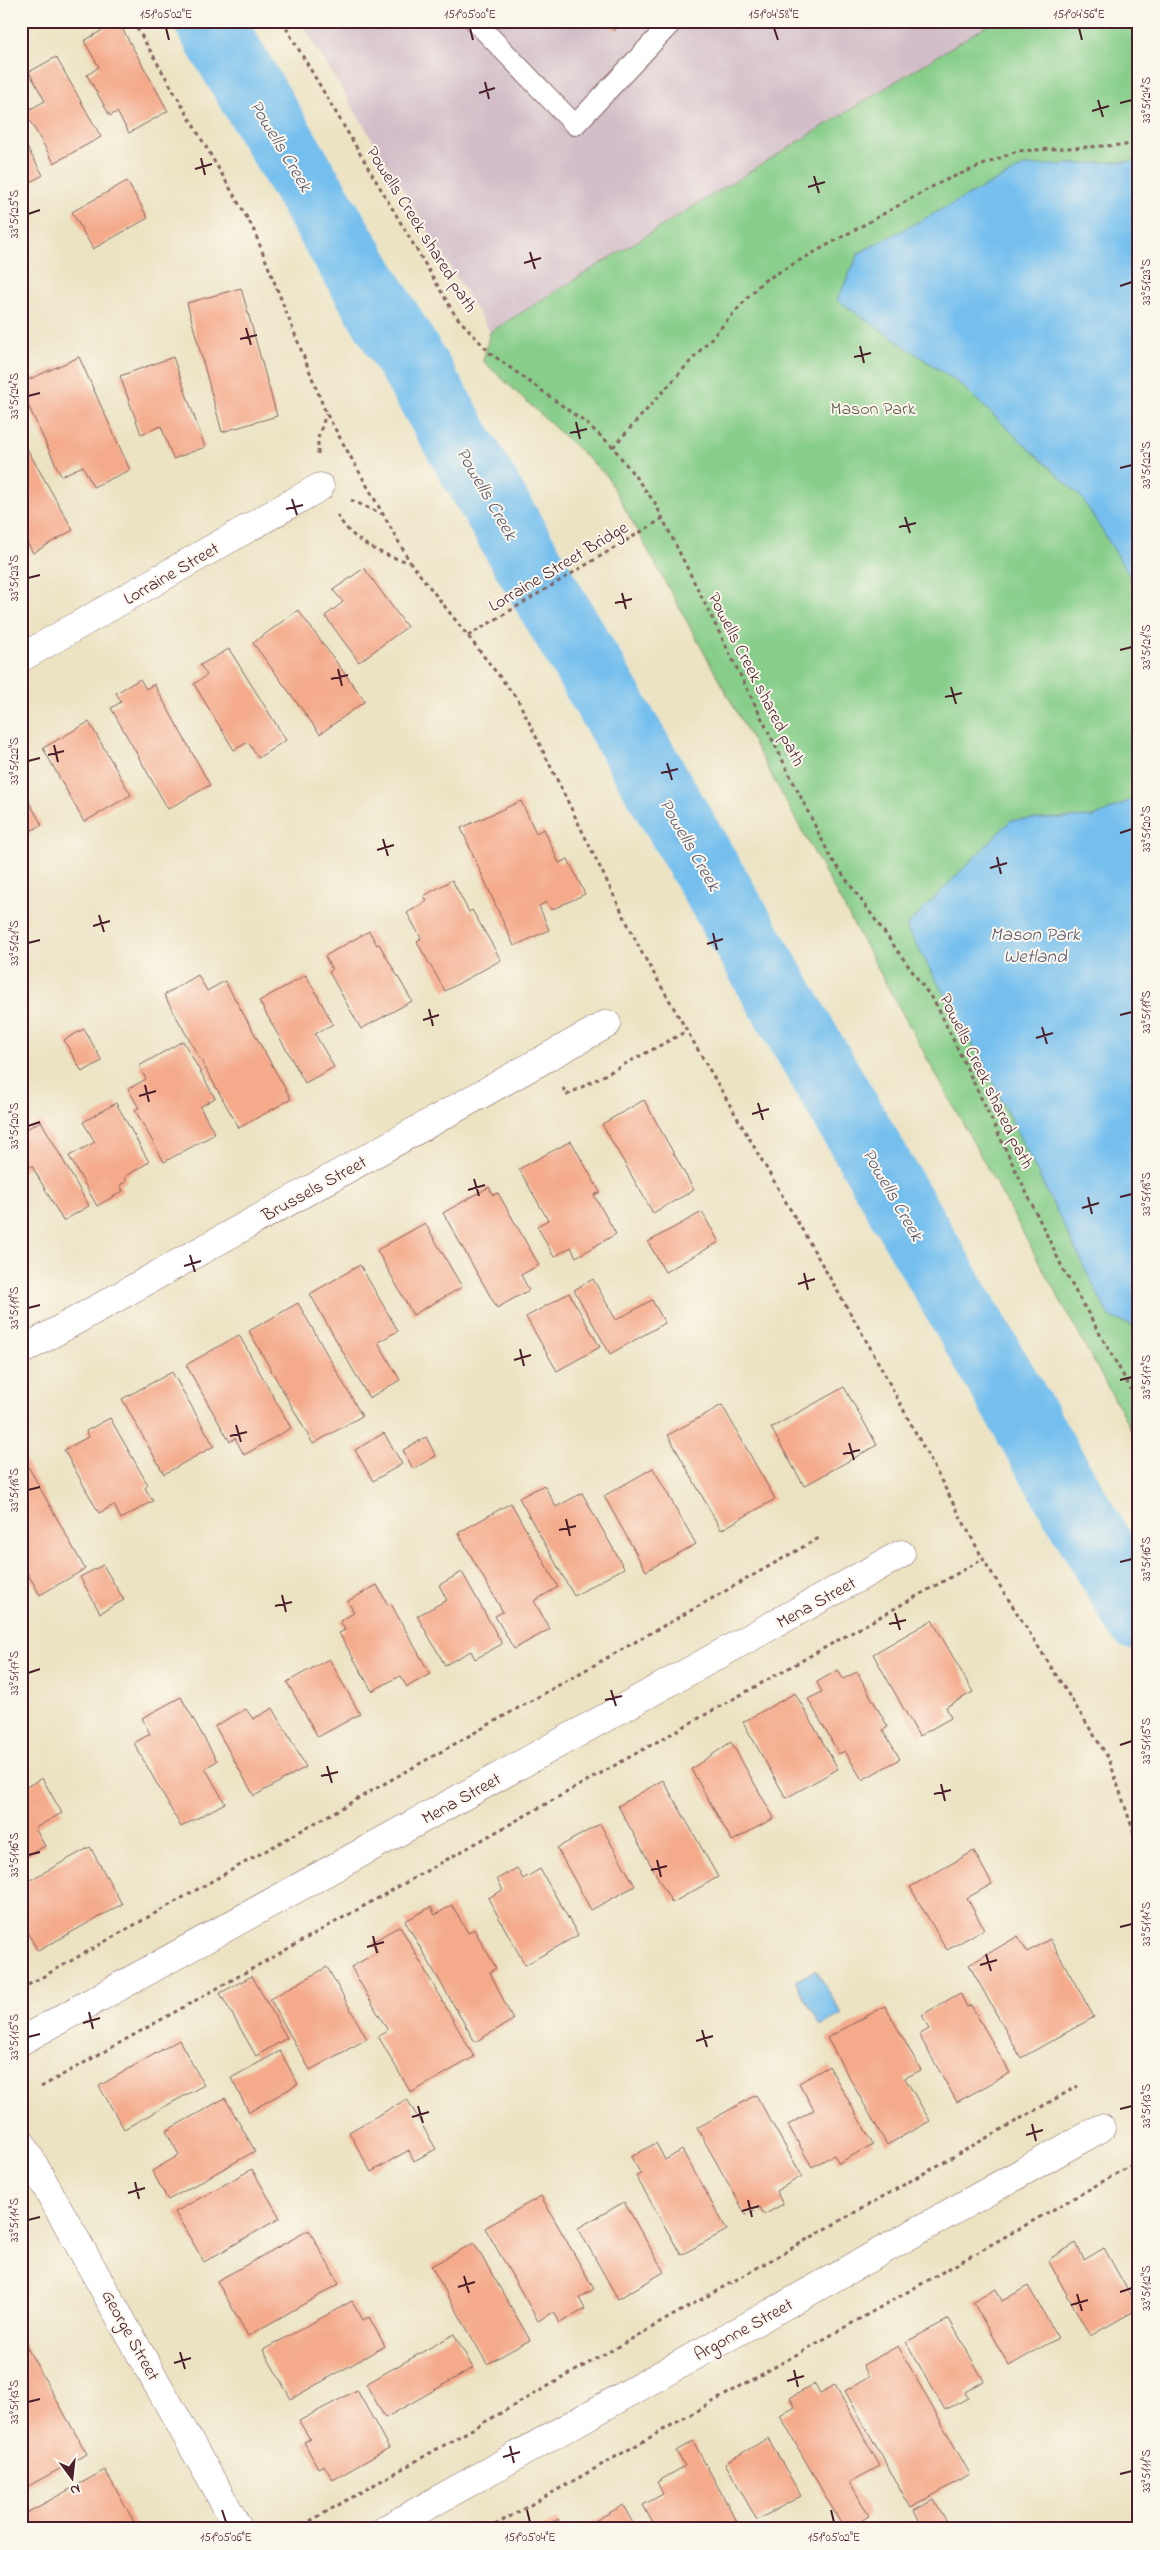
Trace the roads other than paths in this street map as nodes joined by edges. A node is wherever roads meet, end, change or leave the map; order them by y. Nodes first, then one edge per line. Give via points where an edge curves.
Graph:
1 (475, 21) edge
2 (673, 21) edge
3 (320, 488) dead end
4 (21, 658) edge
5 (607, 1024) dead end
6 (21, 1351) edge
7 (901, 1554) dead end
8 (21, 2041) edge
9 (1101, 2128) dead end
10 (21, 2142) edge
11 (239, 2529) edge
12 (386, 2529) edge

1 - 2 lane via 575,125
3 - 4 street, Lorraine Street
5 - 6 street, Brussels Street
7 - 8 street, Mena Street
9 - 12 street, Argonne Street
10 - 11 street, George Street

